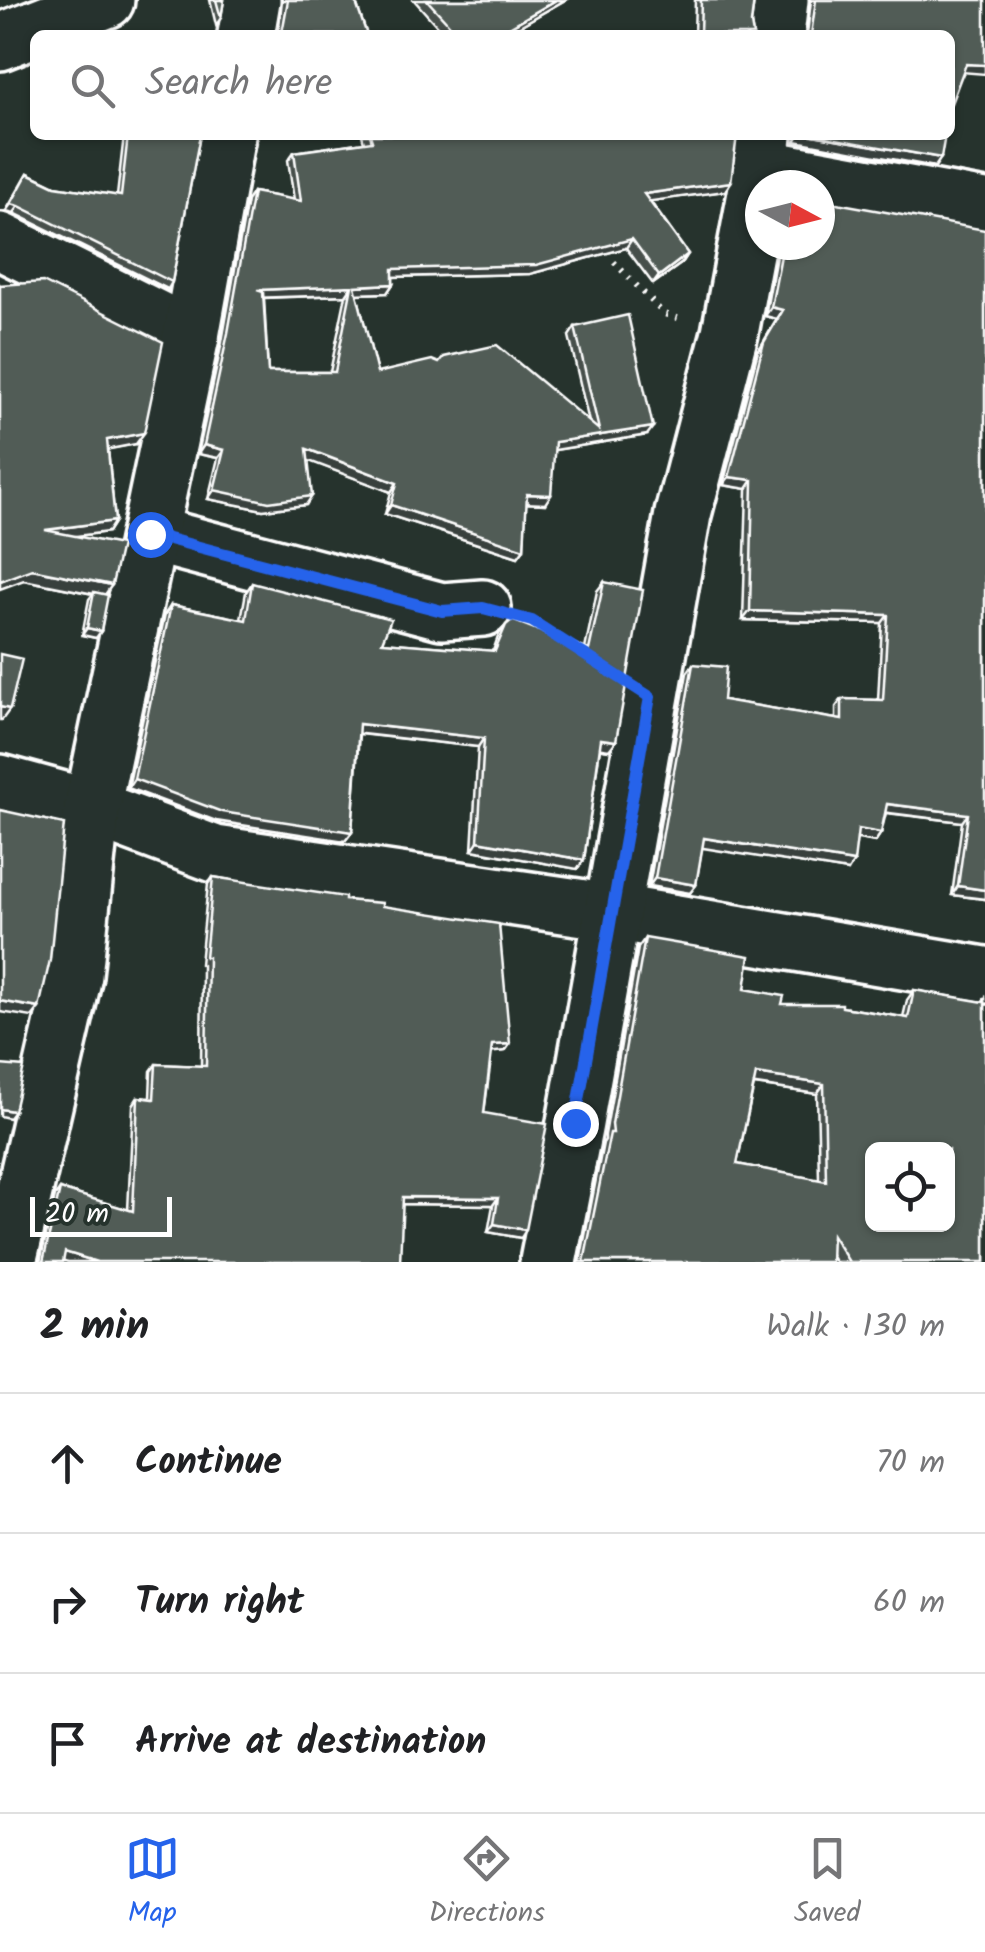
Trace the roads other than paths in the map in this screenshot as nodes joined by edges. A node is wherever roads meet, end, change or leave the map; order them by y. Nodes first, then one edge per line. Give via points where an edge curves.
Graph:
1 (106, 0) edge
2 (252, 0) edge
3 (780, 0) edge
4 (30, 30) edge
5 (30, 30) edge
6 (247, 30) edge
7 (777, 30) edge
8 (0, 42) edge
9 (227, 140) edge
10 (763, 151) edge
11 (985, 208) edge
12 (0, 240) edge
13 (191, 336) junction
14 (150, 534) junction
15 (483, 608) road end
16 (0, 783) edge
17 (92, 808) junction
18 (612, 912) junction
19 (985, 975) edge
20 (8, 1262) edge
21 (548, 1262) edge

1 - 4 street
2 - 6 street
3 - 7 street
5 - 8 street
9 - 13 street
10 - 11 street
10 - 18 street via 730,333 683,514
12 - 13 street
13 - 14 street
14 - 15 street via 442,611
14 - 17 street
16 - 17 street
17 - 18 street via 215,854
17 - 20 street via 74,974
18 - 19 street
18 - 21 street

